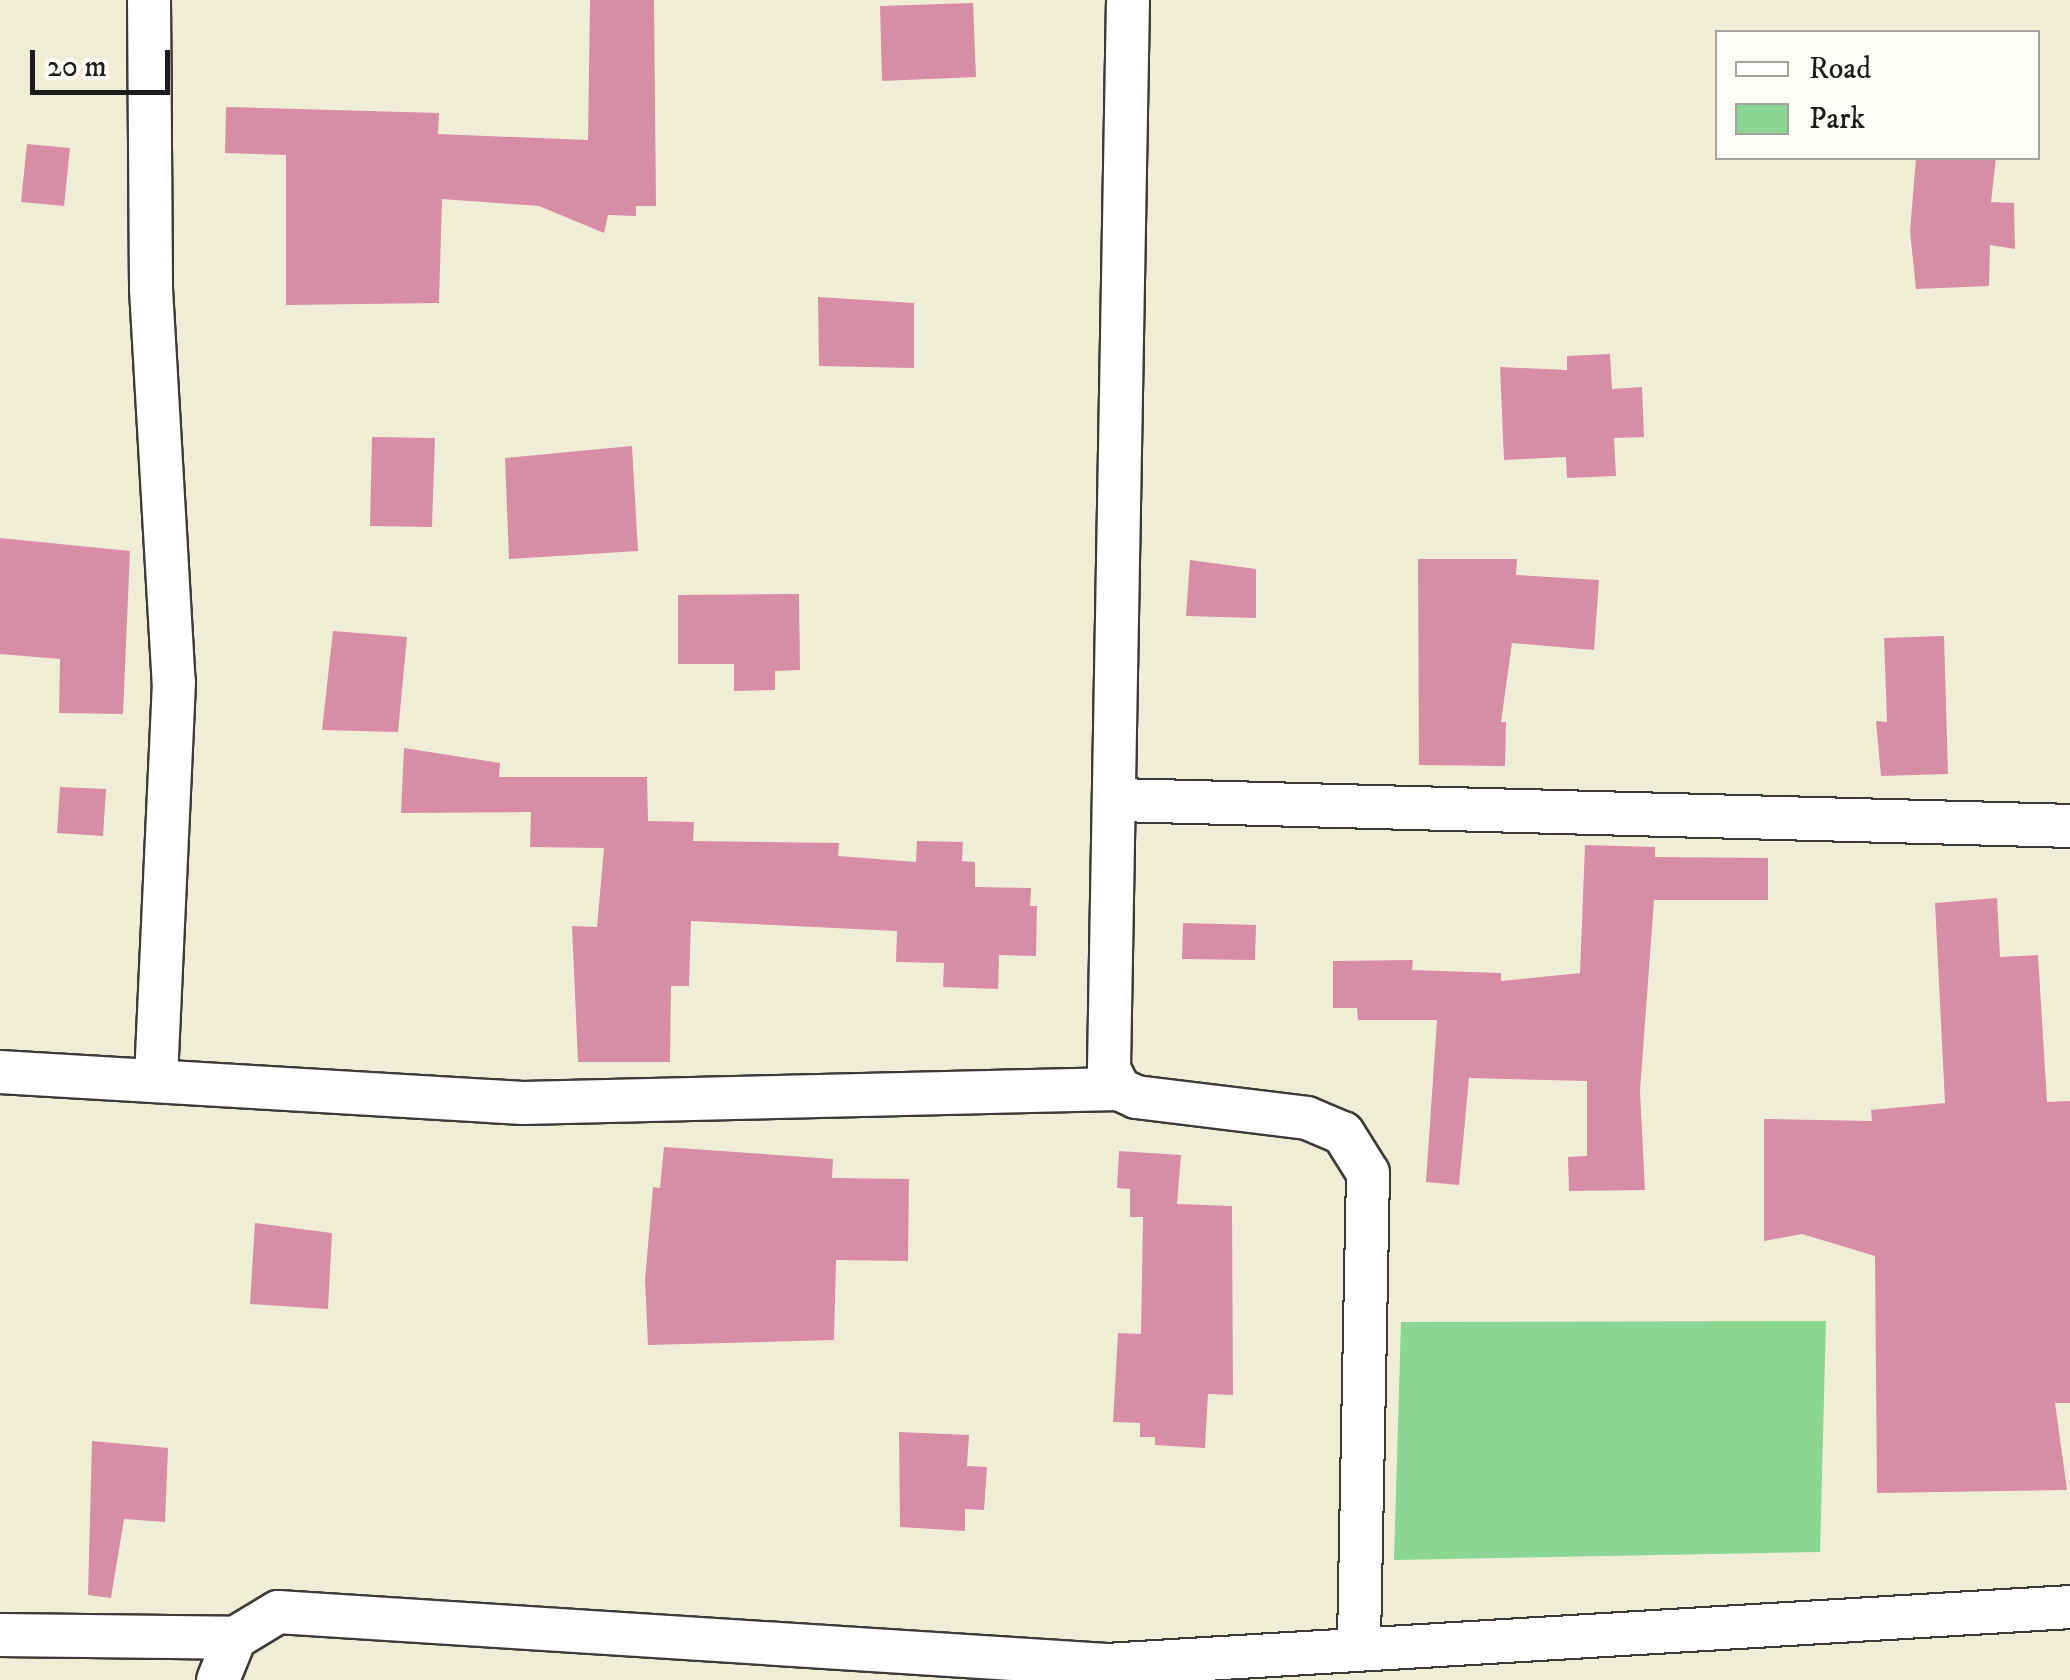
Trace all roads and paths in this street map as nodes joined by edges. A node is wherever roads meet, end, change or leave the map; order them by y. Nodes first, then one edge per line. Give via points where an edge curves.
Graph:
1 (149, 0) edge
2 (1128, 0) edge
3 (1118, 800) junction
4 (2070, 826) edge
5 (0, 1072) edge
6 (156, 1079) junction
7 (1120, 1089) junction
8 (2070, 1607) edge
9 (0, 1635) edge
10 (236, 1638) junction
11 (1358, 1650) junction
12 (1106, 1672) edge
13 (218, 1680) edge

1 - 6 street via 152,289 174,682
2 - 3 street
3 - 4 street
3 - 7 street via 1110,1069
5 - 6 street
6 - 7 street via 523,1104
7 - 11 street via 1136,1097 1306,1118 1343,1132 1368,1173
8 - 11 street
9 - 10 street
10 - 12 street via 278,1612
10 - 13 street
11 - 12 street

